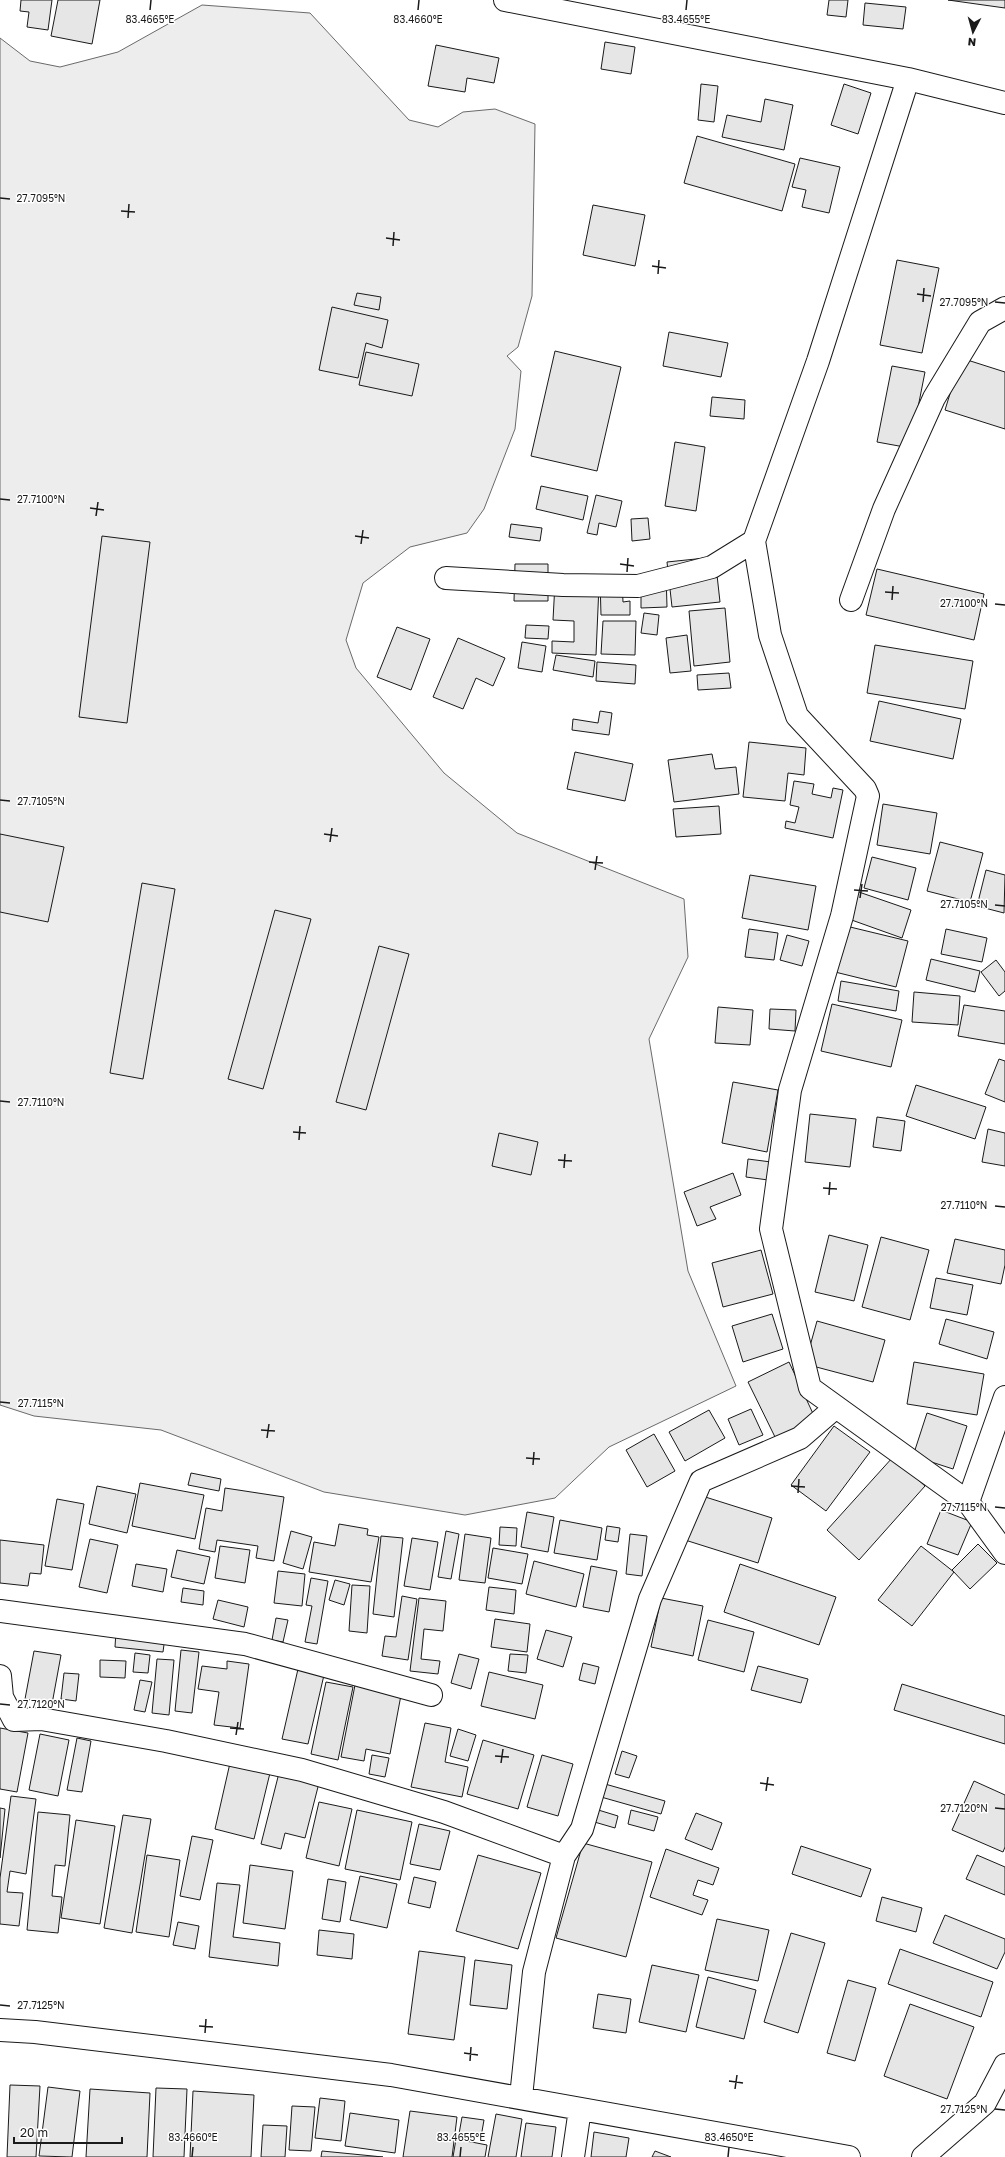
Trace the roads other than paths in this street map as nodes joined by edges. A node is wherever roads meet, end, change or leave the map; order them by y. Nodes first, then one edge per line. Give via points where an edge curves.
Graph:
1 (505, 0) edge
2 (908, 79) junction
3 (1005, 103) edge
4 (1005, 308) edge
5 (754, 541) junction
6 (446, 578) dead end
7 (851, 600) dead end
8 (1005, 1397) edge
9 (836, 1406) junction
10 (968, 1502) junction
11 (1005, 1553) edge
12 (0, 1612) edge
13 (0, 1676) edge
14 (431, 1695) dead end
15 (564, 1856) junction
16 (0, 2030) edge
17 (1005, 2065) edge
18 (521, 2097) junction
19 (580, 2109) junction
20 (573, 2157) edge
21 (849, 2157) edge
22 (923, 2157) edge

1 - 2 street
2 - 3 street
2 - 5 street via 818,361
4 - 7 street via 980,322 934,398 884,509
5 - 6 street via 712,567 638,586 563,585
5 - 9 street via 770,635 797,716 865,789 868,796 842,916 790,1090 771,1229 810,1388
8 - 10 street
9 - 10 street
9 - 15 street via 800,1438 701,1481 650,1599 582,1829
10 - 11 street
12 - 14 street via 245,1644
13 - 15 street via 2,1697 14,1720 41,1719 302,1770 444,1812
15 - 18 street via 534,1972
16 - 18 street via 391,2075
17 - 22 street via 985,2103
18 - 19 street
19 - 20 street
19 - 21 street

